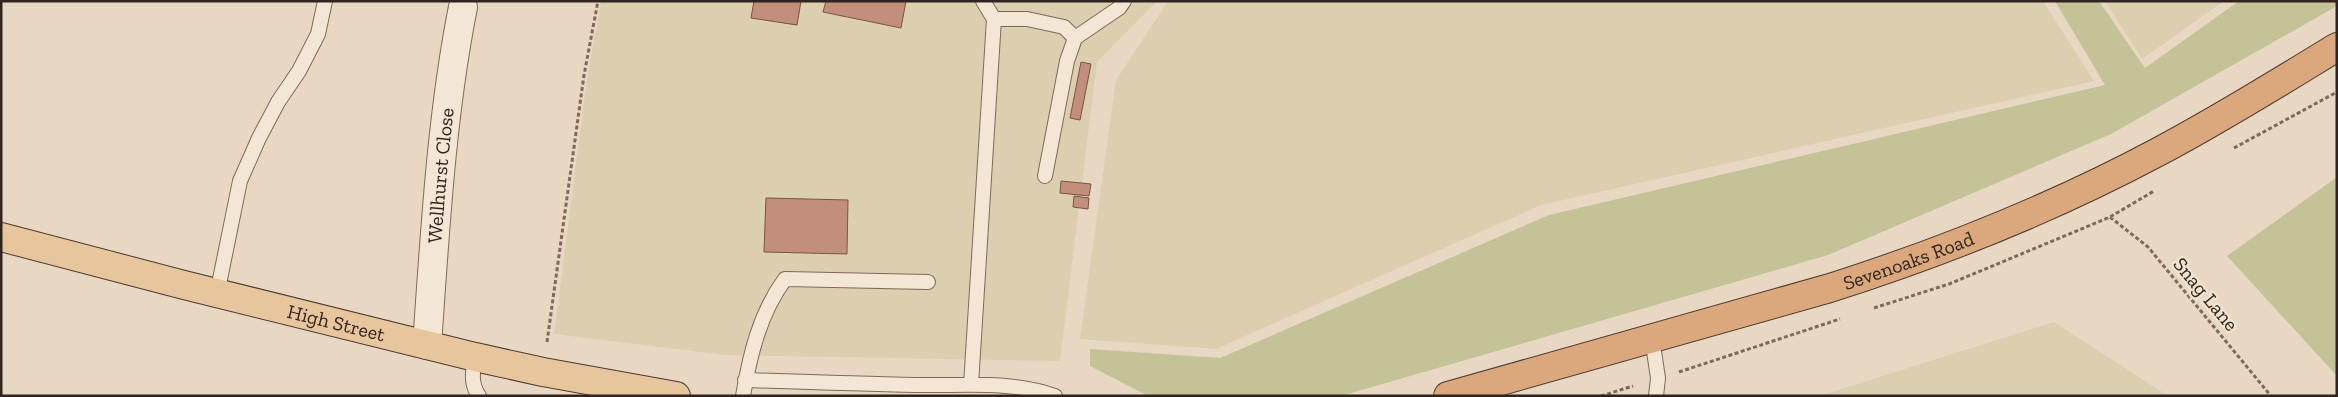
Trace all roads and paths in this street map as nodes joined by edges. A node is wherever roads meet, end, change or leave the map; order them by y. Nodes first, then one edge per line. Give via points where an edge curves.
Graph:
1 (325, 1) edge
2 (598, 1) edge
3 (983, 1) edge
4 (1124, 1) edge
5 (463, 7) dead end
6 (994, 19) junction
7 (1075, 38) junction
8 (2337, 47) edge
9 (1045, 176) dead end
10 (2110, 217) dead end
11 (1, 236) edge
12 (928, 282) dead end
13 (217, 294) junction
14 (1652, 338) junction
15 (427, 345) junction
16 (476, 357) junction
17 (543, 372) junction
18 (745, 380) junction
19 (971, 385) junction
20 (479, 396) edge
21 (676, 396) edge
22 (743, 396) edge
23 (1055, 396) edge
24 (1448, 396) edge
25 (1656, 396) edge
26 (2271, 396) edge

1 - 13 lane via 318,34 300,71 278,102 240,181
2 - 17 path via 584,75
3 - 6 lane
4 - 7 lane via 1120,8
5 - 15 street, Wellhurst Close via 453,60 443,149
6 - 7 lane via 1027,19 1064,27
6 - 19 lane
7 - 9 lane via 1067,61
8 - 14 highway, Sevenoaks Road via 2156,153 1998,228 1888,269
10 - 26 path, Snag Lane via 2148,247
11 - 13 main road, High Street
12 - 18 lane via 785,279 759,325
13 - 15 main road, High Street
14 - 24 highway, Sevenoaks Road
14 - 25 lane via 1658,378
15 - 16 main road, High Street
16 - 17 main road, High Street
16 - 20 lane via 472,377
17 - 21 main road, High Street
18 - 19 lane
18 - 22 lane
19 - 23 lane via 989,384

